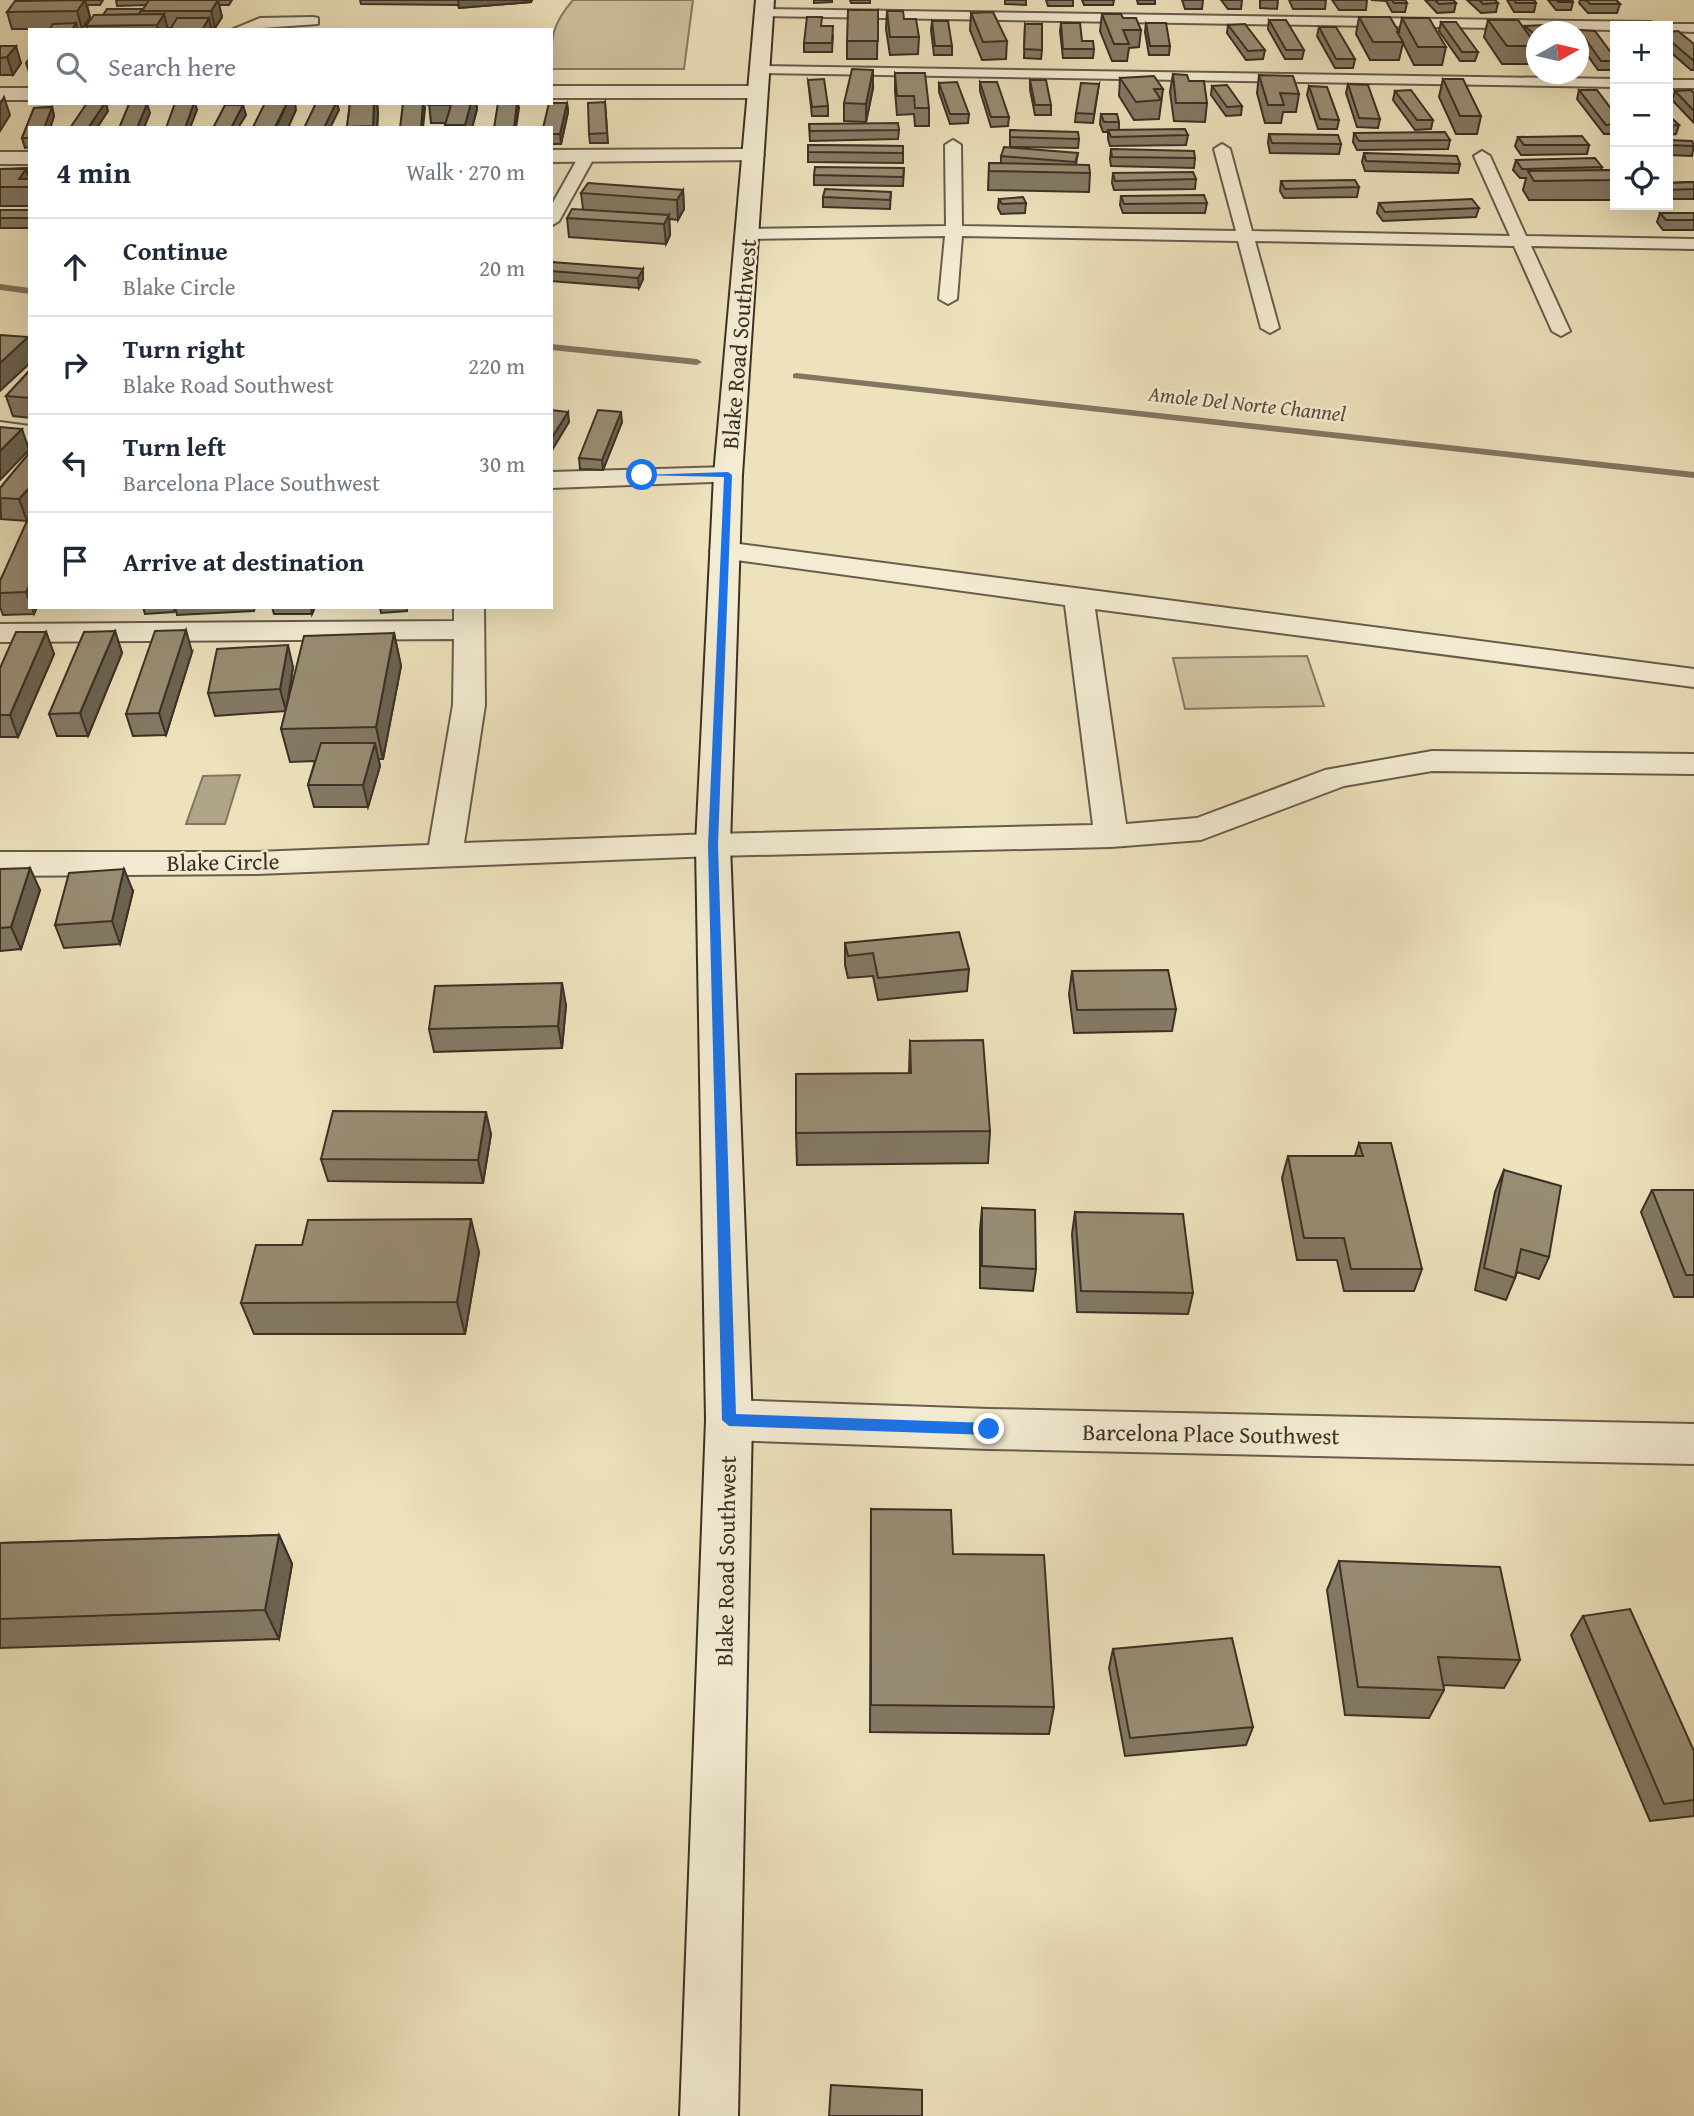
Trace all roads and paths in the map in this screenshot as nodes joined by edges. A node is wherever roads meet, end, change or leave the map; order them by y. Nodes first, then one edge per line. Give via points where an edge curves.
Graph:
1 (765, 7) edge
2 (313, 20) edge
3 (1610, 25) edge
4 (1673, 27) edge
5 (244, 28) edge
6 (1694, 28) edge
7 (759, 81) junction
8 (1610, 83) edge
9 (1673, 84) edge
10 (1694, 84) edge
11 (553, 92) edge
12 (0, 94) edge
13 (28, 94) edge
14 (953, 145) dead end
15 (1222, 149) dead end
16 (753, 155) junction
17 (553, 156) edge
18 (587, 156) junction
19 (1482, 156) dead end
20 (0, 158) edge
21 (28, 158) edge
22 (553, 218) edge
23 (954, 231) junction
24 (748, 234) junction
25 (1245, 236) junction
26 (1519, 241) junction
27 (1694, 244) edge
28 (948, 299) dead end
29 (1270, 328) dead end
30 (1562, 331) dead end
31 (0, 430) edge
32 (28, 434) edge
33 (728, 475) junction
34 (553, 481) edge
35 (724, 551) junction
36 (1079, 599) junction
37 (470, 619) edge
38 (0, 633) edge
39 (1694, 678) edge
40 (1694, 765) edge
41 (1111, 836) junction
42 (713, 845) junction
43 (445, 855) junction
44 (0, 864) edge
45 (729, 1420) junction
46 (1694, 1444) edge
47 (709, 2116) edge

1 - 3 lane
1 - 7 street, Blake Road Southwest
2 - 5 lane via 260,22
4 - 6 lane
7 - 8 lane
7 - 11 street
7 - 16 street, Blake Road Southwest
9 - 10 lane
12 - 13 street
14 - 23 lane
15 - 25 lane
16 - 18 street
16 - 24 street, Blake Road Southwest
17 - 18 street
18 - 22 lane
19 - 26 lane
20 - 21 street
23 - 24 lane
23 - 25 lane
23 - 28 lane
24 - 33 street, Blake Road Southwest
25 - 26 lane
25 - 29 lane
26 - 27 lane
26 - 30 lane
31 - 32 street
33 - 34 street
33 - 35 street, Blake Road Southwest
35 - 36 street
35 - 42 street, Blake Road Southwest
36 - 39 street
36 - 41 street
37 - 38 street
37 - 43 street via 469,705
40 - 41 street, Blake Circle via 1432,761 1337,777 1201,828
41 - 42 street, Blake Circle
42 - 43 street, Blake Circle
42 - 45 street, Blake Road Southwest
43 - 44 street, Blake Circle via 257,863
45 - 46 street, Barcelona Place Southwest
45 - 47 street, Blake Road Southwest

